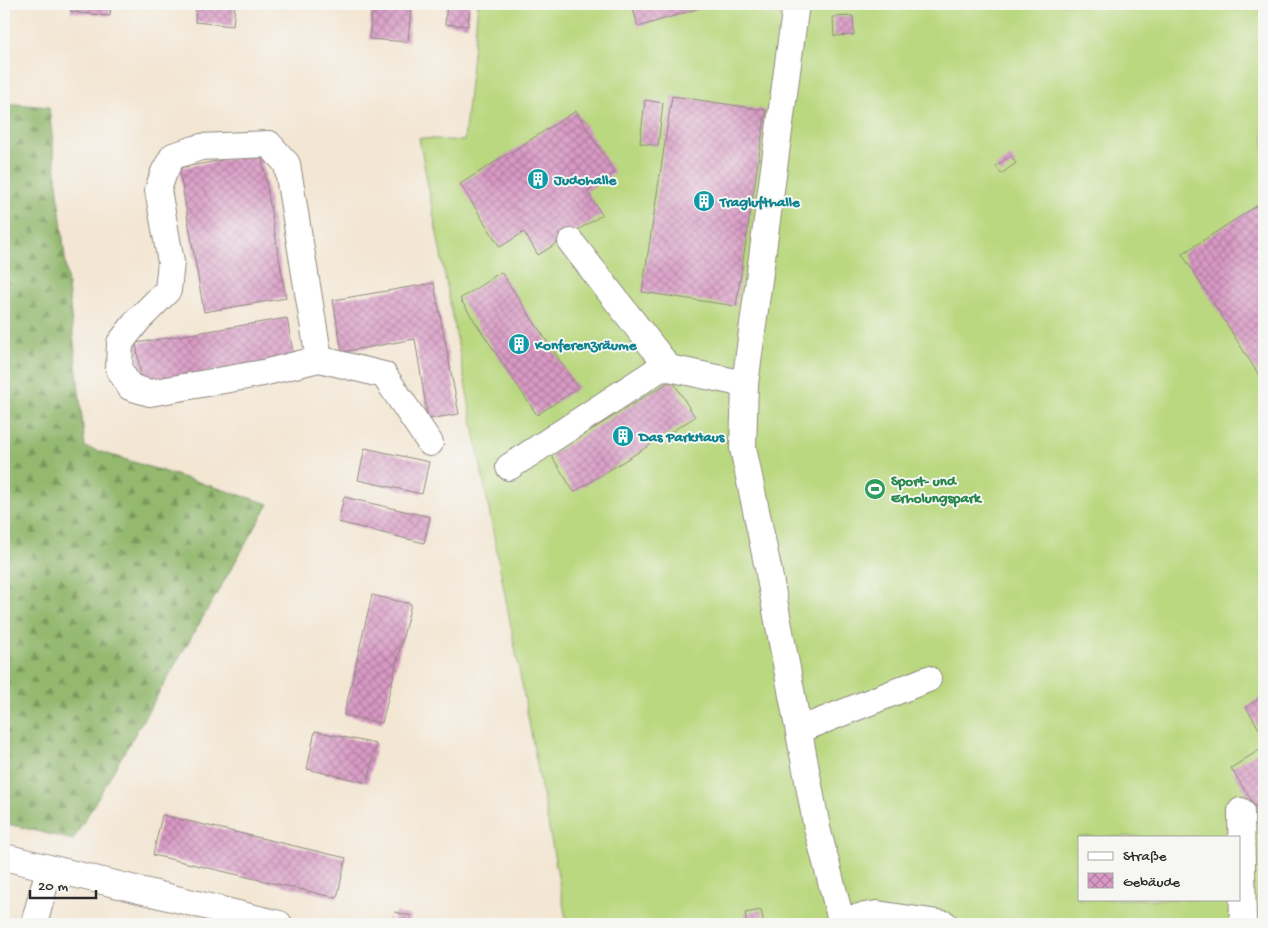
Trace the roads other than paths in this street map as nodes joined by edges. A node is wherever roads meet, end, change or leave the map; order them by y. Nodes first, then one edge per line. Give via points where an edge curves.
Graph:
1 (796, 4) edge
2 (571, 242) dead end
3 (320, 360) junction
4 (670, 368) junction
5 (745, 384) junction
6 (430, 443) dead end
7 (509, 467) dead end
8 (928, 678) dead end
9 (799, 730) junction
10 (1241, 811) dead end
11 (4, 857) edge
12 (48, 869) junction
13 (841, 922) edge
14 (34, 924) edge
15 (278, 924) edge
16 (945, 924) edge
17 (1243, 924) edge

1 - 5 street
2 - 4 street
3 - 3 street via 150,393 130,387 119,369 120,343 168,290 171,262 158,190 173,156 201,147 269,144 287,164
3 - 6 street via 384,375
4 - 5 street
4 - 7 street via 659,369
5 - 9 street via 743,448
8 - 9 street
9 - 13 street via 817,828
10 - 17 street
11 - 12 street
12 - 14 street
12 - 15 street
13 - 16 street via 877,914

